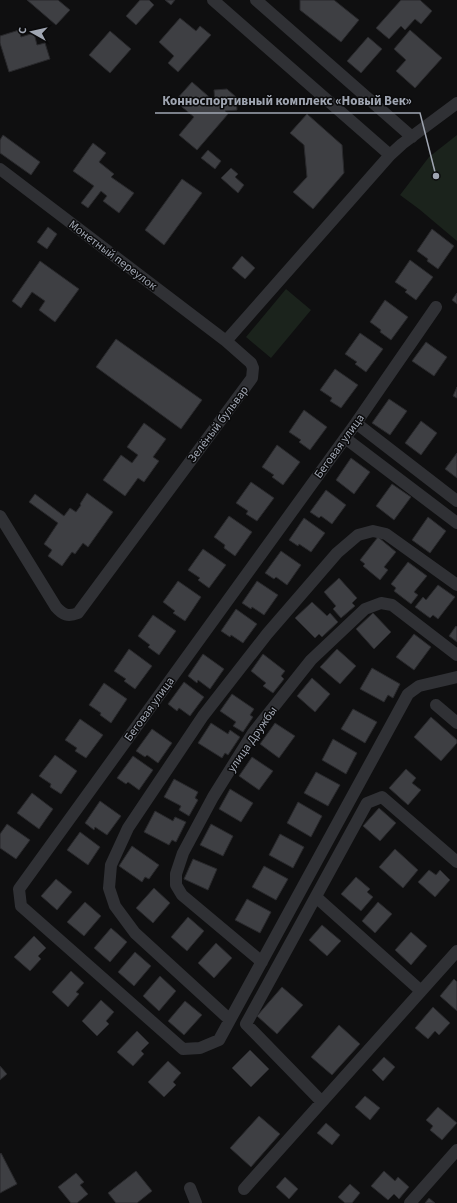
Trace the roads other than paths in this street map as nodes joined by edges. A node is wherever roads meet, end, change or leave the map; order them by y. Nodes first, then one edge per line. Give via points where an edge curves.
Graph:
1 (213, 0) edge
2 (256, 0) edge
3 (457, 103) edge
4 (412, 137) junction
5 (390, 155) junction
6 (0, 169) edge
7 (436, 307) dead end
8 (226, 341) junction
9 (356, 423) junction
10 (346, 438) junction
11 (457, 500) edge
12 (0, 516) edge
13 (457, 523) edge
14 (457, 585) edge
15 (457, 655) edge
16 (457, 677) edge
17 (436, 705) dead end
18 (457, 723) edge
19 (457, 862) edge
20 (316, 897) junction
21 (457, 951) edge
22 (262, 962) junction
23 (421, 991) junction
24 (230, 1020) junction
25 (322, 1102) junction
26 (457, 1150) edge
27 (190, 1188) dead end
28 (244, 1189) dead end
29 (196, 1203) edge
30 (410, 1203) edge

1 - 5 street
2 - 4 street
3 - 4 street
4 - 5 street
5 - 8 street
6 - 8 street, Монетный переулок
7 - 9 street, Беговая улица
8 - 12 street, Зелёный бульвар via 251,363 252,378 78,613 66,615 60,612
9 - 10 street, Беговая улица
9 - 11 street
10 - 13 street
10 - 24 street, Беговая улица via 19,889 21,906 183,1049 200,1048 219,1040
14 - 24 street via 386,534 373,531 358,535 337,553 267,634 203,716 128,828 111,865 109,888 115,906 135,933
15 - 22 street, улица Дружбы via 392,605 381,603 365,609 312,660 241,752 183,853 176,874 176,884 182,895
16 - 22 street via 419,686 408,694
17 - 18 street
19 - 20 street via 382,797 367,803
20 - 23 street
20 - 25 street via 246,1024
21 - 23 street
22 - 24 street
23 - 25 street
25 - 28 street
26 - 30 street
27 - 29 street

